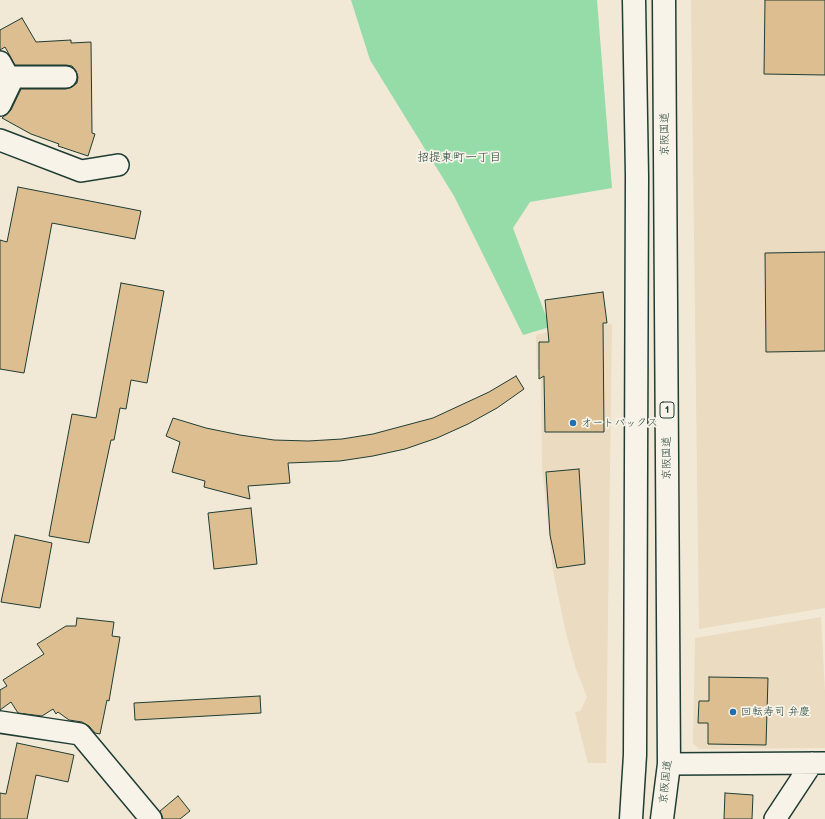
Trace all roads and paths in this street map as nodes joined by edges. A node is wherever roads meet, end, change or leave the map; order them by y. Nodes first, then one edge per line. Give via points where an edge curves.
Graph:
1 (634, 0) edge
2 (664, 0) edge
3 (4, 70) edge
4 (66, 77) dead end
5 (0, 105) edge
6 (0, 140) edge
7 (118, 165) dead end
8 (0, 722) edge
9 (819, 763) edge
10 (669, 764) junction
11 (151, 819) edge
12 (631, 819) edge
13 (662, 819) edge
14 (775, 819) edge

1 - 12 highway via 637,184 635,756
2 - 10 highway, 京阪国道 / 1
3 - 4 street
3 - 5 street via 11,82
6 - 7 street via 81,171
8 - 11 street via 80,734
9 - 10 street
9 - 14 street
10 - 13 highway, 京阪国道 / 1

